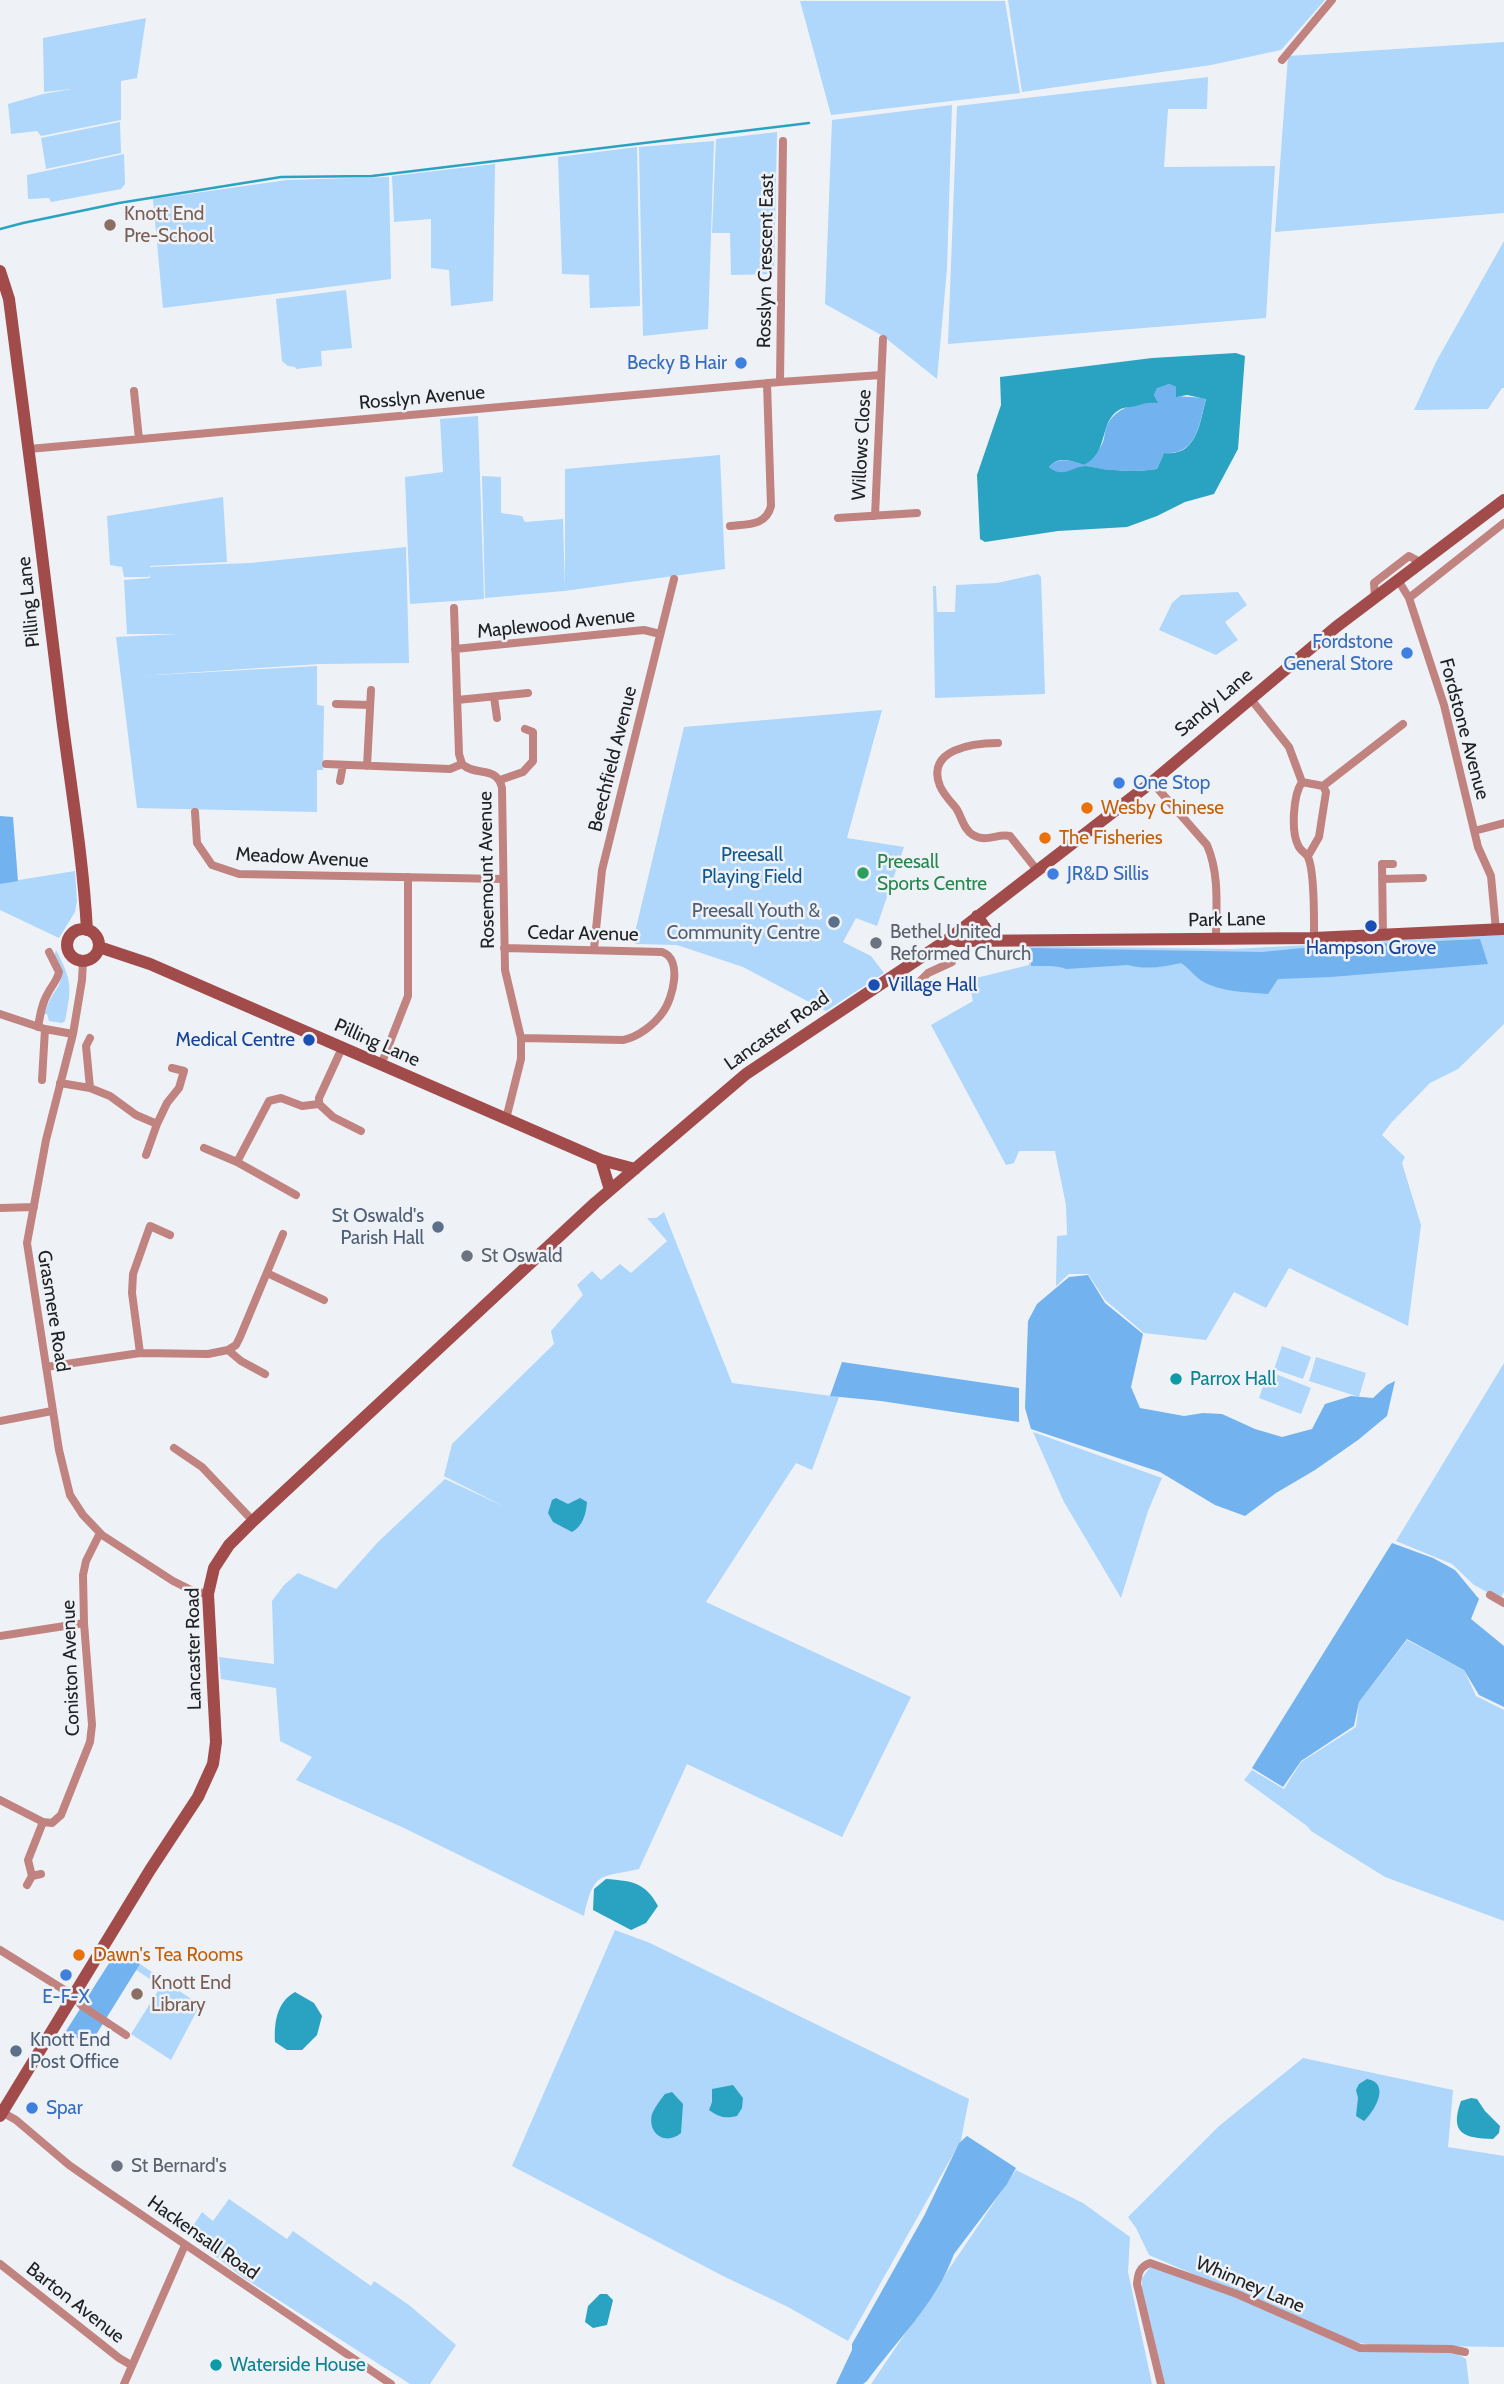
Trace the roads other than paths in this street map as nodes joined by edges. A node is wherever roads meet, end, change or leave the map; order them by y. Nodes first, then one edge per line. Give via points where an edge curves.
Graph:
1 (1332, 0) edge
2 (1282, 60) dead end
3 (783, 141) dead end
4 (0, 271) edge
5 (883, 339) dead end
6 (881, 376) junction
7 (818, 379) joint
8 (780, 382) junction
9 (767, 383) junction
10 (134, 391) dead end
11 (139, 439) junction
12 (29, 449) junction
13 (1504, 500) edge
14 (917, 513) dead end
15 (875, 516) junction
16 (838, 518) dead end
17 (1504, 523) edge
18 (730, 526) dead end
19 (1422, 563) junction
20 (674, 579) dead end
21 (1398, 580) junction
22 (1374, 597) junction
23 (1409, 598) junction
24 (454, 608) dead end
25 (660, 634) junction
26 (456, 649) junction
27 (371, 690) dead end
28 (528, 694) dead end
29 (494, 697) junction
30 (1250, 698) junction
31 (457, 700) junction
32 (337, 704) dead end
33 (370, 705) junction
34 (497, 718) dead end
35 (1402, 724) dead end
36 (525, 729) dead end
37 (998, 743) dead end
38 (327, 764) dead end
39 (462, 764) junction
40 (343, 765) junction
41 (367, 766) junction
42 (500, 780) junction
43 (340, 782) dead end
44 (1153, 782) junction
45 (1302, 782) junction
46 (1323, 786) junction
47 (195, 812) dead end
48 (1504, 823) edge
49 (1474, 831) junction
50 (1308, 856) junction
51 (1393, 864) dead end
52 (1037, 870) junction
53 (408, 877) junction
54 (1423, 878) dead end
55 (503, 879) junction
56 (1382, 879) junction
57 (1504, 905) edge
58 (1494, 906) junction
59 (977, 916) junction
60 (1500, 929) edge
61 (87, 930) junction
62 (1382, 936) junction
63 (951, 938) junction
64 (1314, 938) junction
65 (990, 940) junction
66 (1216, 940) junction
67 (99, 947) junction
68 (503, 948) junction
69 (594, 949) junction
70 (49, 957) dead end
71 (83, 961) junction
72 (952, 961) dead end
73 (900, 973) junction
74 (0, 1014) edge
75 (41, 1028) junction
76 (73, 1034) junction
77 (90, 1038) dead end
78 (521, 1038) junction
79 (342, 1048) junction
80 (381, 1065) junction
81 (172, 1068) dead end
82 (42, 1080) dead end
83 (60, 1083) junction
84 (90, 1088) junction
85 (319, 1104) junction
86 (506, 1119) junction
87 (157, 1124) junction
88 (361, 1131) dead end
89 (204, 1148) dead end
90 (146, 1155) dead end
91 (601, 1160) junction
92 (237, 1162) junction
93 (632, 1172) junction
94 (610, 1190) junction
95 (296, 1195) dead end
96 (34, 1207) junction
97 (0, 1209) edge
98 (283, 1234) dead end
99 (170, 1235) dead end
100 (267, 1273) junction
101 (324, 1300) dead end
102 (228, 1350) junction
103 (140, 1353) junction
104 (46, 1367) junction
105 (265, 1374) dead end
106 (52, 1412) junction
107 (0, 1421) edge
108 (174, 1448) dead end
109 (253, 1521) junction
110 (100, 1533) junction
111 (208, 1594) junction
112 (1490, 1595) dead end
113 (1504, 1604) edge
114 (84, 1623) junction
115 (0, 1636) edge
116 (0, 1800) edge
117 (43, 1822) junction
118 (27, 1885) dead end
119 (0, 1950) edge
120 (74, 1996) junction
121 (126, 2035) dead end
122 (1, 2113) edge
123 (184, 2245) junction
124 (0, 2264) edge
125 (1465, 2352) dead end
126 (131, 2365) junction
127 (124, 2384) edge
128 (391, 2384) edge
129 (1161, 2384) edge

1 - 2 street
3 - 8 street, Rosslyn Crescent East
4 - 12 main road, Pilling Lane via 9,299
5 - 6 street, Willows Close
6 - 7 street, Willows Close
6 - 15 street, Willows Close
7 - 8 street, Rosslyn Avenue
8 - 9 street, Rosslyn Avenue
9 - 11 street, Rosslyn Avenue
9 - 18 street via 769,514 760,522
10 - 11 street
11 - 12 street, Rosslyn Avenue
12 - 61 main road, Pilling Lane via 83,866
13 - 19 main road, Sandy Lane
14 - 15 street, Willows Close
15 - 16 street, Willows Close
17 - 23 street
19 - 21 main road, Sandy Lane
19 - 22 street via 1409,556 1374,583
20 - 25 street, Beechfield Avenue
21 - 22 main road, Sandy Lane
21 - 23 street, Fordstone Avenue
22 - 30 main road, Sandy Lane
23 - 49 street, Fordstone Avenue via 1444,705
24 - 26 street
25 - 26 street, Maplewood Avenue via 644,630
25 - 69 street, Beechfield Avenue via 602,870
26 - 31 street
27 - 33 street
28 - 29 street
29 - 31 street
29 - 34 street
30 - 44 main road, Sandy Lane
30 - 45 street via 1289,747
31 - 39 street
32 - 33 street
33 - 41 street
35 - 46 street
36 - 42 street via 533,732 533,761 523,772
37 - 52 street via 969,744 948,754 938,771 940,786 973,835 988,839 1010,836
38 - 40 street, Rosemount Avenue
39 - 41 street, Rosemount Avenue via 450,769
39 - 42 street, Rosemount Avenue via 495,774
40 - 41 street, Rosemount Avenue
40 - 43 street
42 - 55 street, Rosemount Avenue
44 - 52 main road, Sandy Lane
44 - 66 street via 1212,857
45 - 46 street
45 - 50 street via 1296,797 1295,832 1297,844
46 - 50 street via 1320,837
47 - 53 street, Meadow Avenue via 197,843 212,865 239,874
48 - 49 street
49 - 58 street, Fordstone Avenue via 1491,876
50 - 64 street
51 - 56 street via 1381,864
52 - 59 main road, Sandy Lane
53 - 55 street, Meadow Avenue
53 - 80 street via 408,996
54 - 56 street
55 - 68 street, Rosemount Avenue
56 - 62 street
57 - 58 street
58 - 60 street, Fordstone Avenue
59 - 63 main road, Sandy Lane
59 - 65 main road
60 - 62 main road, Park Lane
61 - 67 main road
61 - 71 main road via 76,931 67,943 72,956
62 - 64 main road, Park Lane
63 - 65 main road, Park Lane
63 - 73 main road, Lancaster Road
64 - 66 main road, Park Lane
65 - 66 main road, Park Lane
67 - 71 main road
67 - 79 main road, Pilling Lane via 150,964
68 - 69 street, Cedar Avenue
68 - 78 street, Rosemount Avenue
69 - 78 street, Cedar Avenue via 662,952 671,957 675,970 660,1016 638,1036 623,1040
70 - 75 street via 59,972 43,1004
71 - 76 street, Grasmere Road
72 - 73 street via 911,987
73 - 93 main road, Lancaster Road via 762,1061
74 - 75 street
75 - 76 street
75 - 82 street
76 - 83 street, Grasmere Road
77 - 84 street via 86,1046
78 - 86 street, Rosemount Avenue via 521,1059
79 - 80 main road, Pilling Lane
79 - 85 street
80 - 86 main road, Pilling Lane
81 - 87 street via 188,1070
83 - 84 street
83 - 96 street, Grasmere Road
84 - 87 street
85 - 88 street via 332,1117
85 - 92 street via 302,1107 281,1098 269,1101
86 - 91 main road, Pilling Lane
87 - 90 street
89 - 92 street
91 - 93 main road, Pilling Lane
91 - 94 main road
92 - 95 street
93 - 94 main road, Lancaster Road
94 - 109 main road, Lancaster Road
96 - 97 street
96 - 104 street, Grasmere Road via 27,1243
98 - 100 street
99 - 103 street via 146,1225 133,1274
100 - 101 street
100 - 102 street via 236,1345
102 - 103 street
102 - 105 street
103 - 104 street
104 - 106 street, Grasmere Road
106 - 107 street
106 - 110 street, Grasmere Road via 70,1495
108 - 109 street via 202,1467
109 - 111 main road, Lancaster Road via 214,1568
110 - 111 street, Grasmere Road via 173,1581
110 - 114 street, Coniston Avenue via 83,1575
111 - 120 main road, Lancaster Road via 216,1742 213,1764 198,1797
112 - 113 street
114 - 115 street
114 - 117 street, Coniston Avenue via 90,1742 61,1815 52,1823
116 - 117 street
117 - 118 street via 28,1860 36,1875
119 - 120 street
120 - 121 street
120 - 122 main road, Lancaster Road
122 - 123 street, Hackensall Road
123 - 126 street
123 - 128 street, Hackensall Road
124 - 126 street, Barton Avenue
125 - 129 street, Whinney Lane via 1360,2348 1237,2294 1150,2263 1138,2272 1137,2284
126 - 127 street

